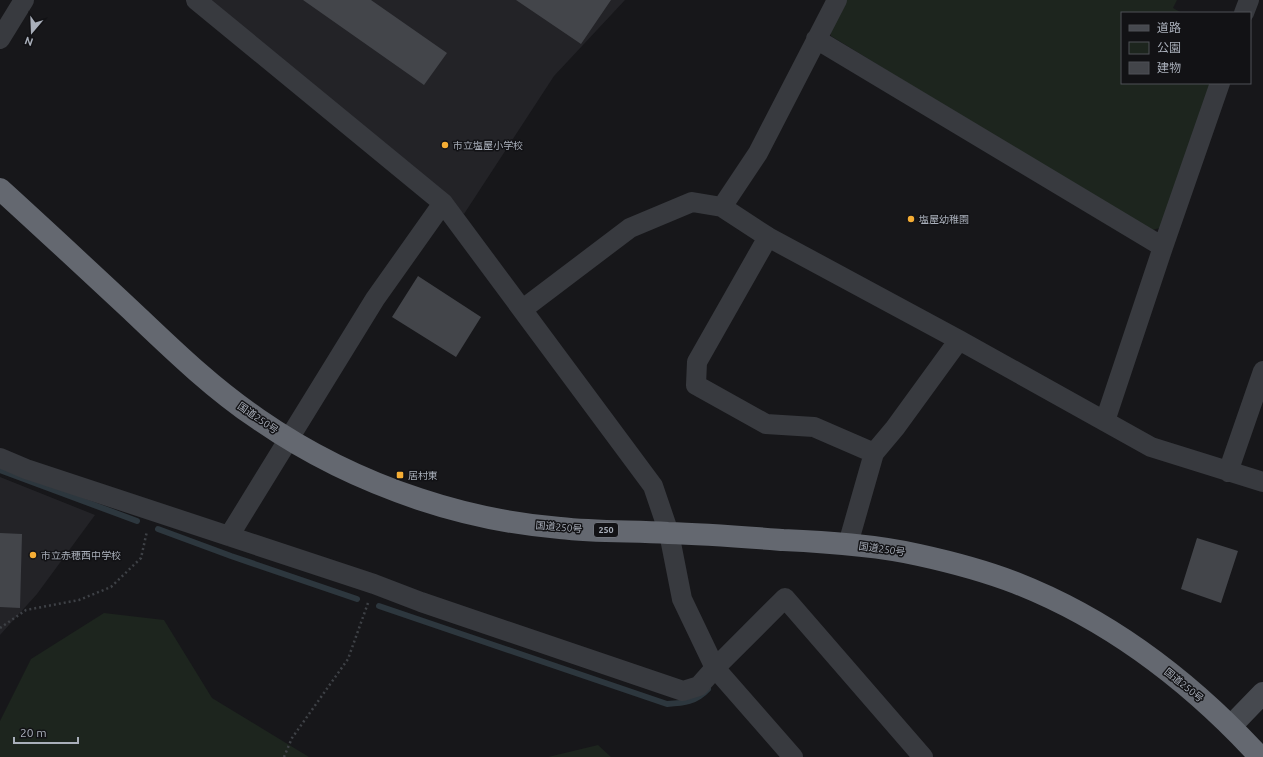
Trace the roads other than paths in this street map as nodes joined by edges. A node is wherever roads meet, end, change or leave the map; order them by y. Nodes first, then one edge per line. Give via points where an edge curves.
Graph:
1 (24, 0) edge
2 (196, 0) edge
3 (837, 0) edge
4 (1249, 0) edge
5 (1244, 12) edge
6 (0, 39) edge
7 (816, 39) junction
8 (1220, 84) edge
9 (0, 188) edge
10 (442, 203) junction
11 (722, 207) junction
12 (768, 237) junction
13 (1163, 247) junction
14 (523, 309) junction
15 (959, 340) junction
16 (1263, 371) edge
17 (1105, 421) junction
18 (289, 439) junction
19 (874, 453) junction
20 (0, 458) edge
21 (1228, 472) junction
22 (1263, 482) edge
23 (669, 533) junction
24 (229, 536) junction
25 (848, 544) junction
26 (715, 668) junction
27 (1263, 693) edge
28 (1231, 726) junction
29 (1259, 756) edge
30 (793, 757) edge
31 (923, 757) edge

1 - 6 street
2 - 10 street
3 - 7 street
4 - 5 street
7 - 11 street via 758,153
7 - 13 street
8 - 13 street
9 - 18 highway, 国道250号 / 250 via 188,364 251,414
10 - 14 street
10 - 18 street via 375,299
11 - 12 street
11 - 14 street via 692,202 630,228
12 - 15 street
12 - 19 street via 697,362 696,385 766,424 814,427
13 - 17 street
14 - 23 street via 654,486
15 - 17 street
15 - 19 street
16 - 21 street
17 - 21 street via 1151,447
18 - 23 highway, 国道250号 / 250 via 329,462 377,484 421,500 470,513 562,529
18 - 24 street
19 - 25 street
20 - 24 street via 26,469
21 - 22 street
23 - 25 highway, 国道250号 / 250
23 - 26 street via 682,599
24 - 26 street via 683,691 699,686
25 - 28 highway, 国道250号 / 250 via 916,554 966,567 1013,582 1060,603 1112,632 1153,660
26 - 30 street
26 - 31 street via 785,598
27 - 28 street
28 - 29 highway, 国道250号 / 250

